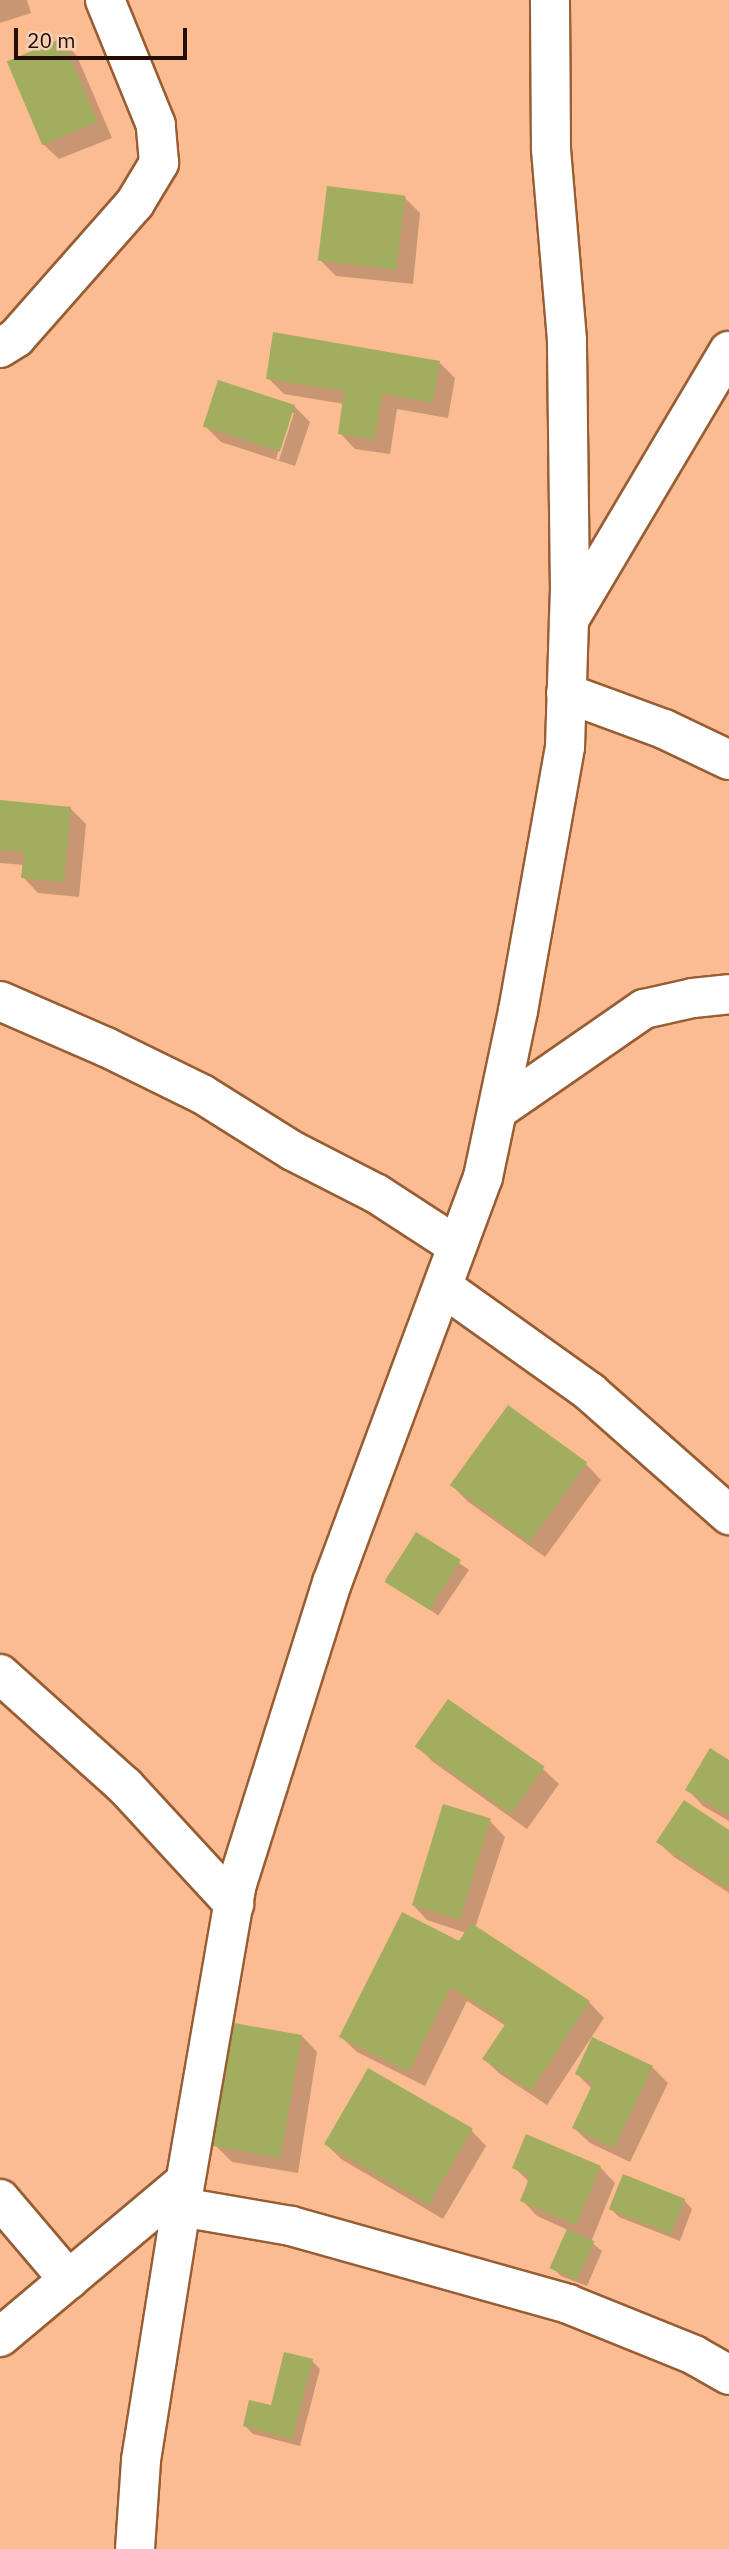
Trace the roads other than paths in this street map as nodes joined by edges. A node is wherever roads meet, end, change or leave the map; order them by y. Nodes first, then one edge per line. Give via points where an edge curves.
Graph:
1 (105, 0) edge
2 (550, 0) edge
3 (0, 348) edge
4 (729, 351) edge
5 (569, 621) junction
6 (566, 693) junction
7 (729, 760) edge
8 (729, 994) edge
9 (0, 1001) edge
10 (498, 1110) junction
11 (457, 1246) junction
12 (443, 1287) junction
13 (729, 1515) edge
14 (0, 1674) edge
15 (234, 1904) junction
16 (183, 2194) junction
17 (0, 2199) edge
18 (69, 2280) junction
19 (0, 2337) edge
20 (729, 2375) edge
21 (135, 2549) edge

1 - 3 street via 156,125 159,163 135,203 16,338
2 - 5 street via 551,148 567,340
4 - 5 street
5 - 6 street
6 - 7 street via 664,729
6 - 10 street via 565,747
8 - 10 street via 645,1009
9 - 11 street via 202,1094 293,1151 377,1194
10 - 11 street via 484,1177
11 - 12 street
12 - 13 street via 590,1392
12 - 15 street via 332,1583
14 - 15 street via 125,1786
15 - 16 street
16 - 18 street
16 - 20 street via 568,2304 694,2355
16 - 21 street via 141,2460
17 - 18 street
18 - 19 street

